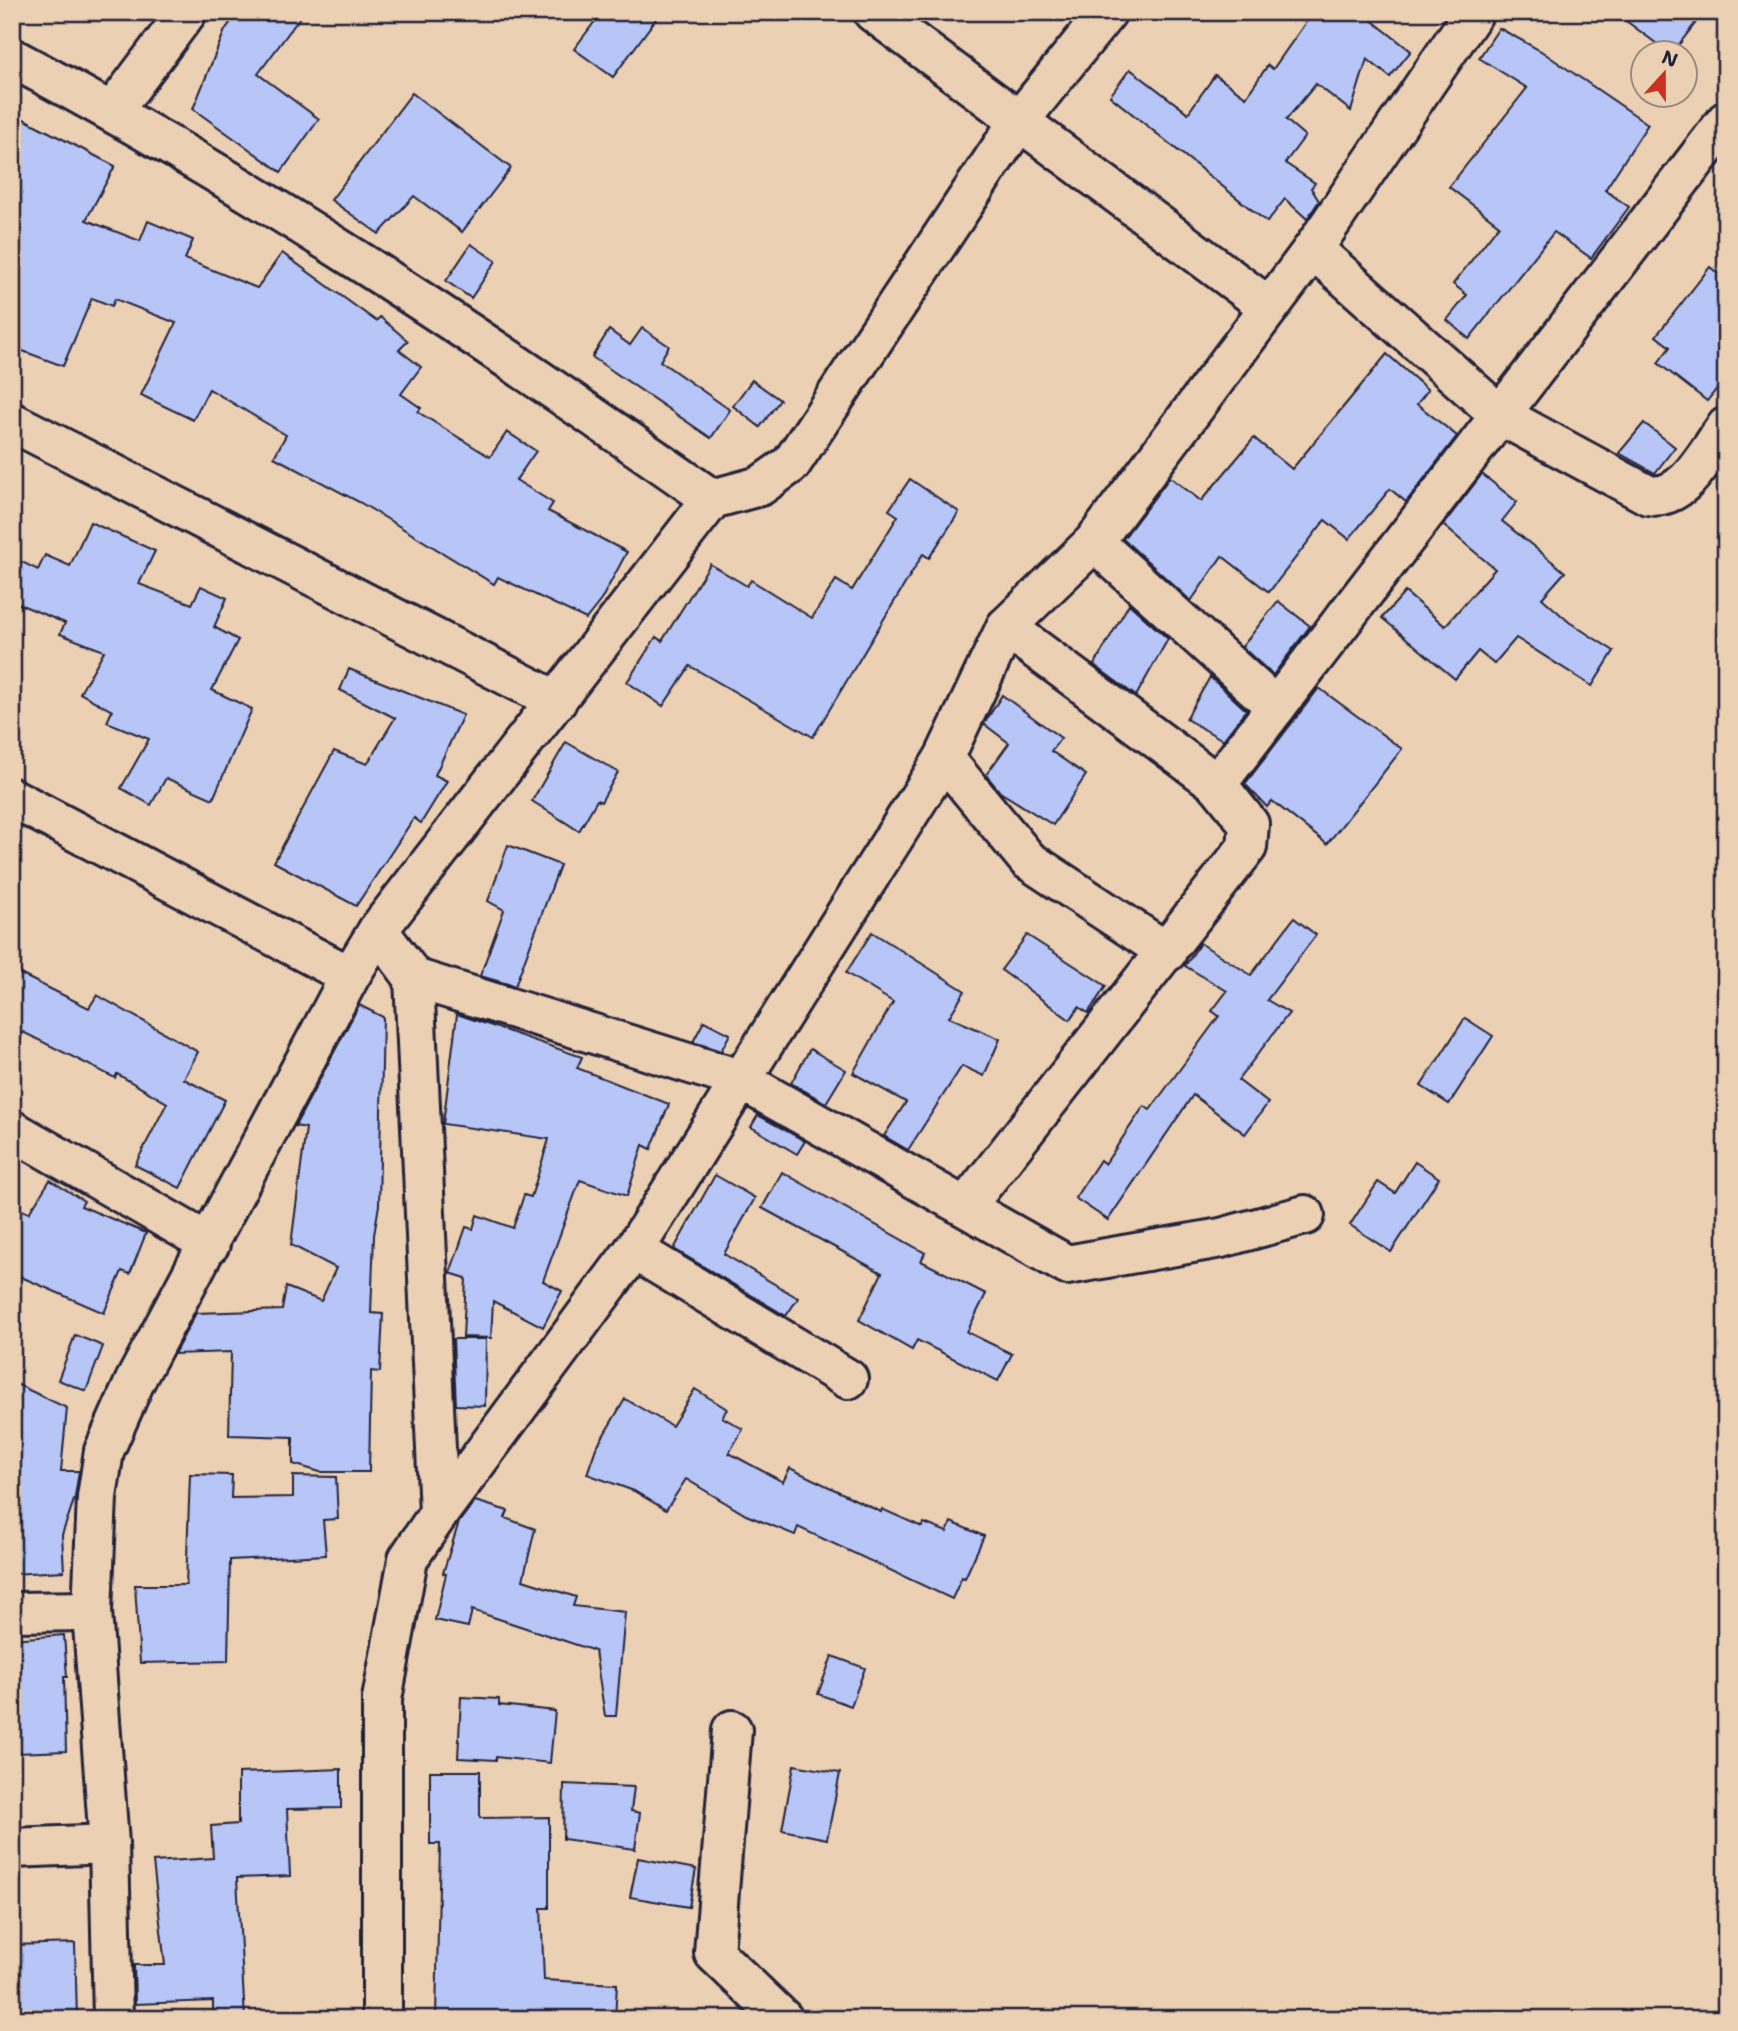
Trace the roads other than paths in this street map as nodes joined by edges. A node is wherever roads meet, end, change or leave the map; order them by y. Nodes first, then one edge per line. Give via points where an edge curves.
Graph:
1 (187, 12) edge
2 (873, 12) edge
3 (1107, 12) edge
4 (1474, 12) edge
5 (12, 58) edge
6 (112, 113) junction
7 (1019, 121) junction
8 (1726, 121) edge
9 (1312, 249) junction
10 (1269, 307) junction
11 (1500, 415) junction
12 (12, 422) edge
13 (1726, 427) edge
14 (712, 499) junction
15 (1094, 542) junction
16 (1006, 627) junction
17 (557, 701) junction
18 (1276, 707) junction
19 (944, 758) junction
20 (1217, 784) junction
21 (12, 798) edge
22 (379, 930) junction
23 (1167, 952) junction
24 (351, 976) junction
25 (414, 978) junction
26 (739, 1079) junction
27 (12, 1130) edge
28 (966, 1206) junction
29 (1305, 1215) dead end
30 (210, 1244) junction
31 (634, 1250) junction
32 (848, 1379) dead end
33 (439, 1513) junction
34 (92, 1611) junction
35 (12, 1612) edge
36 (732, 1730) dead end
37 (109, 1844) junction
38 (12, 1848) edge
39 (113, 2019) edge
40 (382, 2019) edge
41 (783, 2019) edge

1 - 6 street
2 - 7 street
3 - 7 street
4 - 9 street
5 - 6 street
6 - 14 street via 343,249 506,355
7 - 10 street
7 - 14 street via 791,464 760,486
8 - 11 street
9 - 10 street
9 - 11 street
10 - 15 street
11 - 13 street via 1658,497 1683,484
11 - 18 street
12 - 17 street
14 - 17 street
15 - 16 street
15 - 18 street
16 - 19 street
16 - 20 street
17 - 22 street
18 - 20 street
19 - 23 street via 1028,860
19 - 26 street
20 - 23 street via 1249,824 1247,847
21 - 24 street
22 - 24 street
22 - 25 street
23 - 28 street
24 - 30 street
25 - 26 street
25 - 33 street
26 - 28 street
26 - 31 street
27 - 30 street
28 - 29 street via 1067,1265 1221,1238
30 - 34 street via 135,1381 104,1451 97,1497
31 - 32 street
31 - 33 street
33 - 40 street via 408,1559 382,1699
34 - 35 street
34 - 37 street
36 - 41 street via 714,1953
37 - 38 street
37 - 39 street

